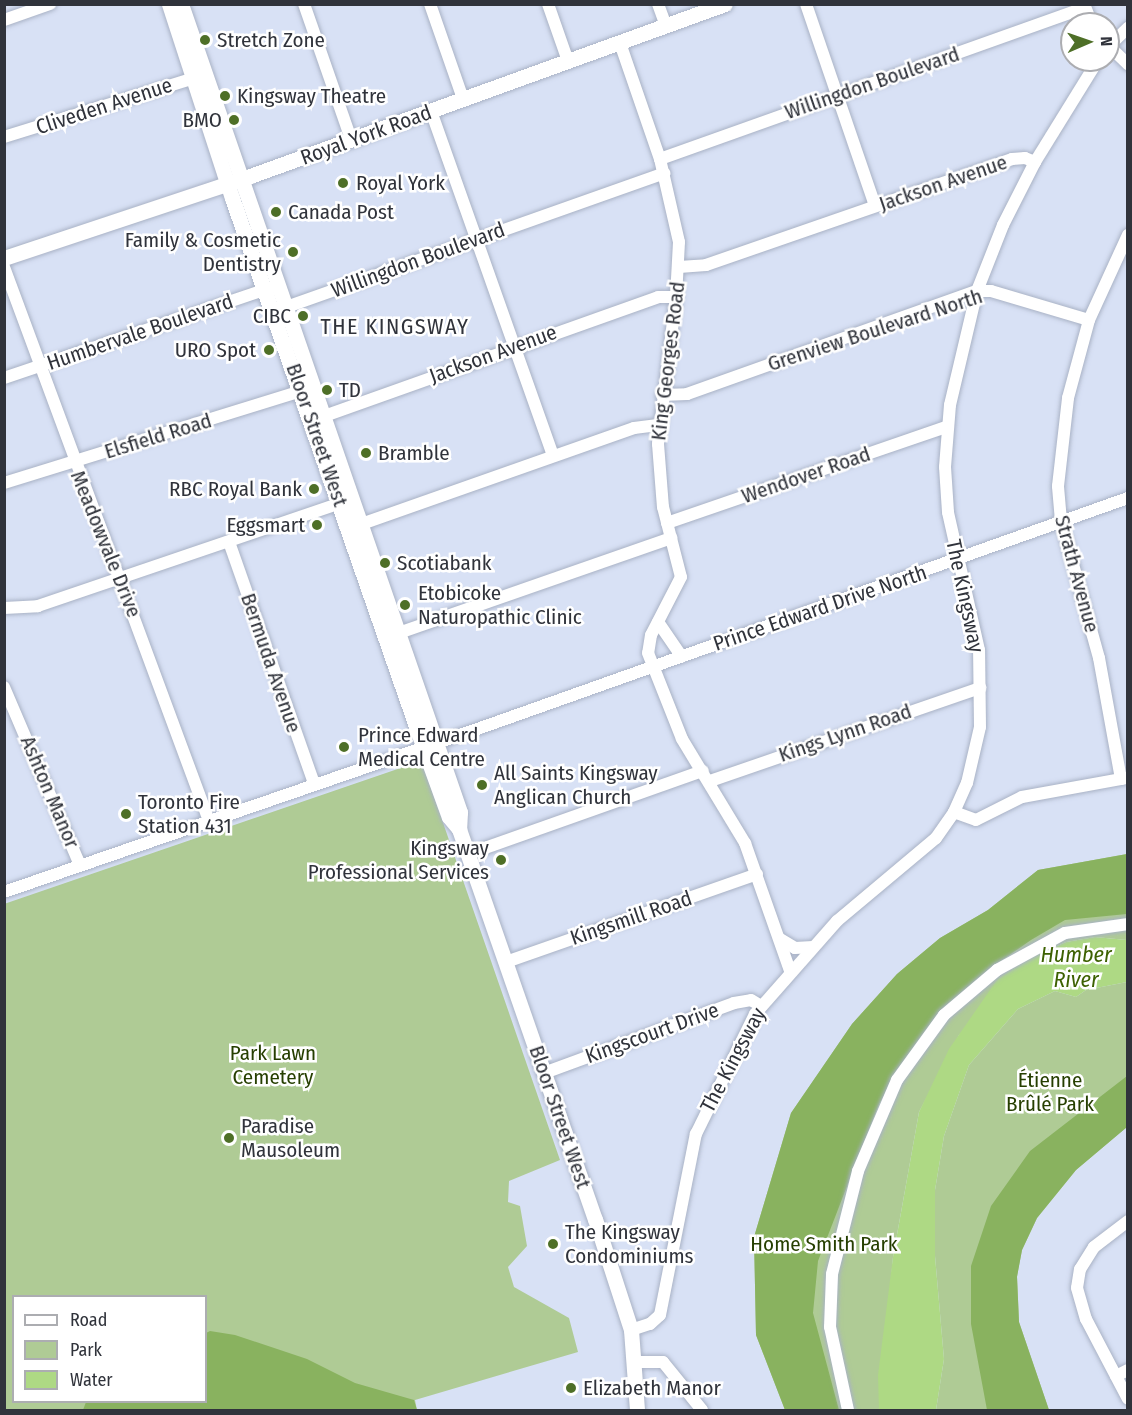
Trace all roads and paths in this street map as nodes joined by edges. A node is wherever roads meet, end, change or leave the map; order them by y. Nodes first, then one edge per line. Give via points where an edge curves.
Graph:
1 (51, 4) edge
2 (169, 4) edge
3 (181, 4) edge
4 (304, 4) edge
5 (430, 4) edge
6 (548, 4) edge
7 (658, 4) edge
8 (725, 4) edge
9 (806, 4) edge
10 (1084, 6) edge
11 (4, 20) edge
12 (666, 26) junction
13 (620, 43) junction
14 (568, 61) junction
15 (1091, 72) edge
16 (199, 76) junction
17 (837, 95) junction
18 (463, 99) junction
19 (431, 111) junction
20 (4, 137) edge
21 (351, 140) junction
22 (660, 159) junction
23 (1035, 162) junction
24 (664, 173) junction
25 (234, 182) junction
26 (875, 206) junction
27 (1128, 235) edge
28 (476, 239) junction
29 (4, 258) edge
30 (4, 267) edge
31 (679, 267) junction
32 (270, 288) junction
33 (977, 291) junction
34 (676, 297) junction
35 (279, 310) junction
36 (1089, 320) junction
37 (514, 346) junction
38 (41, 366) junction
39 (4, 378) edge
40 (307, 389) junction
41 (662, 395) junction
42 (317, 418) junction
43 (658, 424) junction
44 (946, 427) junction
45 (553, 456) junction
46 (74, 461) junction
47 (4, 483) edge
48 (1128, 498) edge
49 (345, 501) junction
50 (1061, 521) junction
51 (667, 523) junction
52 (355, 527) junction
53 (671, 538) junction
54 (229, 542) junction
55 (957, 559) junction
56 (122, 579) junction
57 (4, 608) edge
58 (658, 622) junction
59 (392, 635) junction
60 (682, 657) junction
61 (652, 667) junction
62 (4, 687) edge
63 (980, 688) junction
64 (430, 746) junction
65 (706, 776) junction
66 (1124, 779) edge
67 (314, 784) junction
68 (954, 812) junction
69 (209, 821) junction
70 (468, 854) junction
71 (80, 865) junction
72 (757, 874) junction
73 (4, 891) edge
74 (1128, 924) edge
75 (780, 939) junction
76 (813, 947) junction
77 (506, 962) junction
78 (790, 971) junction
79 (760, 1006) junction
80 (544, 1073) junction
81 (1128, 1221) edge
82 (631, 1330) junction
83 (636, 1362) junction
84 (1128, 1370) edge
85 (1116, 1376) junction
86 (1128, 1400) edge
87 (637, 1410) edge
88 (702, 1410) edge
89 (848, 1410) edge

1 - 11 street
2 - 16 main road, Bloor Street West
3 - 16 main road, Bloor Street West
4 - 21 street
5 - 18 street
6 - 14 street
7 - 12 street
8 - 12 main road, Royal York Road
9 - 17 street
10 - 17 street, Willingdon Boulevard
12 - 13 main road, Royal York Road
13 - 14 main road, Royal York Road
13 - 22 street, King Georges Road
14 - 18 main road, Royal York Road
15 - 23 street, The Kingsway
16 - 20 street, Cliveden Avenue
16 - 25 main road, Bloor Street West
17 - 22 street, Willingdon Boulevard
17 - 26 street
18 - 19 main road, Royal York Road
19 - 21 main road, Royal York Road
19 - 28 street
21 - 25 main road, Royal York Road
22 - 24 street, King Georges Road
23 - 26 street, Jackson Avenue via 1012,159
23 - 33 street, The Kingsway via 1003,225
24 - 28 street, Willingdon Boulevard
24 - 31 street, King Georges Road via 677,231
25 - 29 main road, Royal York Road
25 - 32 main road, Bloor Street West
26 - 31 street, Jackson Avenue via 706,265
27 - 36 street, Strath Avenue
28 - 35 street, Willingdon Boulevard
28 - 37 street
30 - 38 street, Meadowvale Drive
31 - 34 street, King Georges Road
32 - 35 main road, Bloor Street West
32 - 38 street, Humbervale Boulevard
33 - 36 street, Grenview Boulevard North via 992,291
33 - 41 street, Grenview Boulevard North via 687,394
33 - 44 street, The Kingsway
34 - 37 street, Jackson Avenue via 658,297
34 - 41 street, King Georges Road
35 - 40 main road, Bloor Street West
36 - 50 street, Strath Avenue via 1060,448
37 - 42 street, Jackson Avenue
37 - 45 street
38 - 39 street, Humbervale Boulevard
38 - 46 street, Meadowvale Drive
40 - 42 main road, Bloor Street West
40 - 46 street, Elsfield Road
41 - 43 street, King Georges Road
42 - 49 main road, Bloor Street West
43 - 45 street via 634,428
43 - 51 street, King Georges Road via 658,472
44 - 51 street, Wendover Road
44 - 55 street, The Kingsway via 946,499
45 - 52 street
46 - 47 street, Elsfield Road
46 - 56 street, Meadowvale Drive
48 - 50 street, Prince Edward Drive North
49 - 52 main road, Bloor Street West
49 - 54 street
50 - 55 street, Prince Edward Drive North
50 - 66 street, Strath Avenue via 1100,658
51 - 53 street, King Georges Road
52 - 59 main road, Bloor Street West
53 - 58 street, King Georges Road via 681,578
53 - 59 street
54 - 56 street
54 - 67 street, Bermuda Avenue
55 - 60 street, Prince Edward Drive North
55 - 63 street, The Kingsway via 978,640
56 - 57 street via 38,606
56 - 69 street, Meadowvale Drive
58 - 60 street
58 - 61 street, King Georges Road via 649,642
59 - 64 main road, Bloor Street West
60 - 61 street, Prince Edward Drive North
61 - 64 street, Prince Edward Drive North
61 - 65 street, King Georges Road via 682,739
62 - 71 street, Ashton Manor
63 - 65 street, Kings Lynn Road
63 - 68 street, The Kingsway via 978,744
64 - 67 street, Prince Edward Drive North
64 - 70 main road, Bloor Street West via 460,812 459,829
65 - 70 street, Kings Lynn Road
65 - 72 street, King Georges Road via 745,843
66 - 68 street via 1022,797 976,820
67 - 69 street, Prince Edward Drive North
68 - 76 street, The Kingsway via 936,838 854,906
69 - 71 street, Prince Edward Drive North
70 - 77 main road, Bloor Street West
71 - 73 street, Prince Edward Drive North
72 - 75 street, King Georges Road
72 - 77 street, Kingsmill Road
74 - 89 street via 1065,933 997,970 944,1015 897,1080 858,1171 832,1274 830,1327
75 - 76 street via 795,948
75 - 78 street, King Georges Road
76 - 78 street, The Kingsway
77 - 80 main road, Bloor Street West
78 - 79 street, The Kingsway
79 - 80 street, Kingscourt Drive via 751,1000 734,1003
79 - 82 street, The Kingsway via 711,1097 696,1134 660,1315 650,1324
80 - 82 main road, Bloor Street West
81 - 85 street via 1101,1239 1077,1278 1086,1319
82 - 83 main road, Bloor Street West
83 - 87 main road, Bloor Street West
83 - 88 street via 663,1362
84 - 85 street
85 - 86 street

